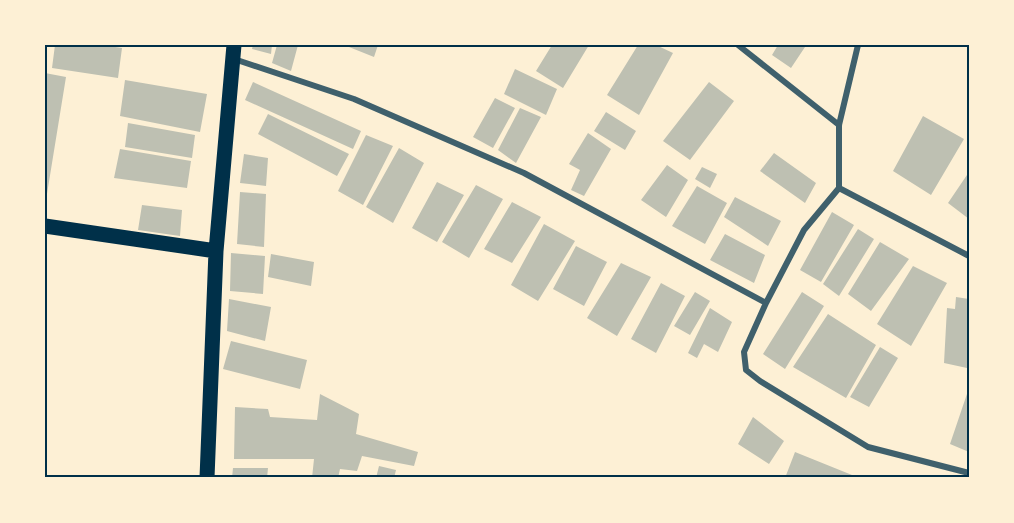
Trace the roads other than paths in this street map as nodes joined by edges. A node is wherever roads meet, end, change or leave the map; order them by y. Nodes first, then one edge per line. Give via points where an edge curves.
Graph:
1 (738, 45) edge
2 (858, 45) edge
3 (234, 52) edge
4 (839, 125) junction
5 (839, 188) junction
6 (45, 226) edge
7 (216, 251) junction
8 (969, 256) edge
9 (766, 303) junction
10 (969, 473) edge
11 (207, 478) edge

1 - 4 street
2 - 4 street
3 - 7 main road
3 - 9 street via 524,173
4 - 5 street
5 - 8 street
5 - 9 street via 804,230
6 - 7 main road
7 - 11 main road
9 - 10 street via 744,352 746,370 868,447

